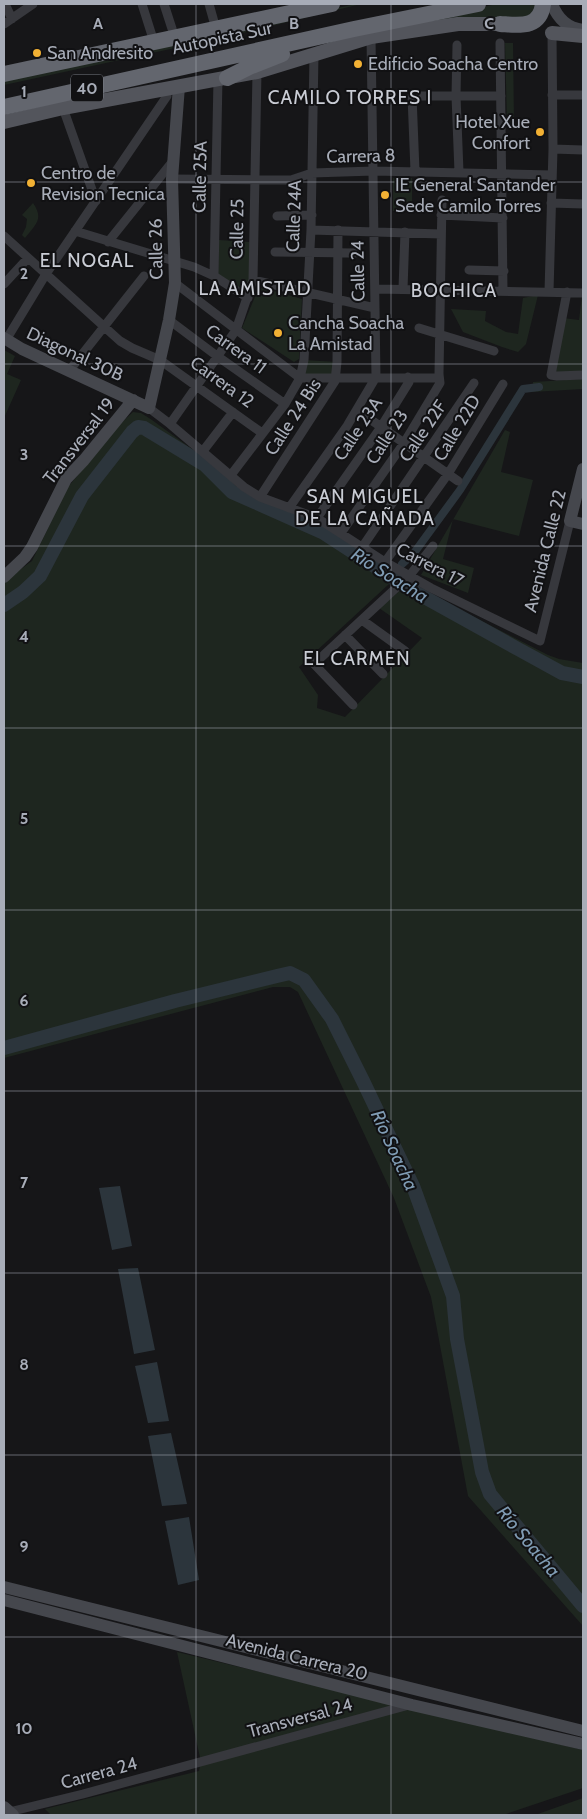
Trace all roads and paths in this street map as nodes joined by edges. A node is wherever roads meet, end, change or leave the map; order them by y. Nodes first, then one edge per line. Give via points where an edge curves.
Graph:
1 (5, 4) edge
2 (33, 4) edge
3 (142, 4) edge
4 (164, 4) edge
5 (209, 4) edge
6 (478, 4) edge
7 (543, 4) edge
8 (552, 4) edge
9 (325, 5) edge
10 (8, 21) edge
11 (500, 24) joint
12 (216, 29) junction
13 (354, 29) junction
14 (583, 30) edge
15 (552, 33) joint
16 (583, 36) edge
17 (371, 37) junction
18 (175, 38) junction
19 (154, 42) junction
20 (500, 43) dead end
21 (457, 45) dead end
22 (314, 54) junction
23 (171, 70) junction
24 (257, 72) junction
25 (4, 74) edge
26 (222, 79) junction
27 (179, 86) junction
28 (552, 95) junction
29 (583, 95) edge
30 (166, 96) dead end
31 (456, 96) junction
32 (502, 96) junction
33 (4, 108) edge
34 (63, 108) junction
35 (4, 122) edge
36 (553, 149) junction
37 (583, 150) edge
38 (173, 160) junction
39 (374, 170) junction
40 (415, 171) junction
41 (459, 172) junction
42 (312, 173) junction
43 (502, 174) junction
44 (552, 175) junction
45 (172, 179) junction
46 (216, 179) junction
47 (254, 180) junction
48 (442, 200) dead end
49 (96, 201) junction
50 (551, 203) junction
51 (583, 204) edge
52 (312, 215) junction
53 (441, 215) junction
54 (277, 216) dead end
55 (503, 218) junction
56 (311, 230) junction
57 (338, 230) junction
58 (75, 231) junction
59 (374, 232) junction
60 (404, 232) junction
61 (441, 234) junction
62 (4, 236) edge
63 (108, 242) junction
64 (275, 252) dead end
65 (310, 252) junction
66 (338, 252) junction
67 (355, 253) dead end
68 (28, 258) junction
69 (175, 261) junction
70 (469, 270) dead end
71 (504, 271) junction
72 (46, 274) junction
73 (144, 276) dead end
74 (214, 276) junction
75 (253, 280) junction
76 (175, 283) junction
77 (4, 284) edge
78 (375, 289) junction
79 (403, 289) junction
80 (440, 290) junction
81 (503, 291) junction
82 (307, 292) junction
83 (549, 292) junction
84 (566, 292) junction
85 (583, 293) edge
86 (248, 298) junction
87 (338, 299) junction
88 (375, 308) junction
89 (169, 320) junction
90 (104, 327) junction
91 (419, 328) dead end
92 (236, 330) junction
93 (439, 334) junction
94 (5, 341) edge
95 (494, 350) dead end
96 (216, 356) junction
97 (160, 360) junction
98 (69, 371) junction
99 (583, 375) edge
100 (376, 377) junction
101 (300, 378) junction
102 (336, 378) junction
103 (409, 380) junction
104 (439, 380) junction
105 (474, 383) dead end
106 (502, 384) dead end
107 (197, 386) junction
108 (131, 403) junction
109 (285, 404) junction
110 (149, 408) junction
111 (357, 410) junction
112 (233, 412) junction
113 (170, 424) junction
114 (381, 427) junction
115 (262, 433) junction
116 (404, 443) junction
117 (203, 452) junction
118 (424, 457) junction
119 (583, 469) edge
120 (448, 474) junction
121 (231, 475) junction
122 (458, 481) dead end
123 (260, 497) junction
124 (289, 508) junction
125 (318, 518) junction
126 (570, 521) junction
127 (583, 524) edge
128 (341, 533) junction
129 (363, 546) junction
130 (433, 546) dead end
131 (385, 562) junction
132 (4, 577) edge
133 (407, 577) junction
134 (362, 620) junction
135 (345, 635) junction
136 (540, 641) joint
137 (405, 650) dead end
138 (383, 674) dead end
139 (353, 705) dead end
140 (4, 1587) edge
141 (4, 1600) edge
142 (412, 1705) junction
143 (583, 1731) edge
144 (583, 1744) edge
145 (197, 1763) joint
146 (9, 1811) edge

1 - 10 street
2 - 10 street
3 - 19 street
4 - 18 street
5 - 12 street
6 - 13 highway, Autopista Sur / 40
7 - 11 highway via 540,15 532,23
8 - 14 street via 562,21
9 - 12 highway, Autopista Sur / 40
11 - 17 main road via 458,24
12 - 18 highway, Autopista Sur / 40
13 - 23 highway, Autopista Sur / 40
13 - 26 highway
15 - 16 main road
15 - 28 street
17 - 22 main road
17 - 39 street, Calle 24
18 - 19 highway, Autopista Sur / 40
19 - 25 highway, Autopista Sur / 40
20 - 32 street
21 - 31 street
22 - 24 main road
22 - 42 street, Calle 24A
23 - 26 main road
23 - 33 highway, Autopista Sur / 40
24 - 26 main road
24 - 47 street, Calle 25
26 - 27 main road
26 - 46 street, Calle 25A
27 - 34 main road
27 - 38 street, Calle 26
28 - 29 street
28 - 36 street
30 - 49 street
31 - 32 street
31 - 40 street via 412,96
31 - 41 street
32 - 43 street
34 - 35 main road
34 - 49 street
36 - 37 street
36 - 44 street
38 - 45 street, Calle 26
38 - 63 street
39 - 40 street, Carrera 8
39 - 42 street, Carrera 8
39 - 59 street, Calle 24
40 - 41 street, Carrera 8
41 - 43 street, Carrera 8
42 - 47 street, Carrera 8 via 291,180
42 - 52 street, Calle 24A
43 - 44 street, Carrera 8
43 - 55 street
44 - 50 street
45 - 46 street, Carrera 8
45 - 69 street, Calle 26
46 - 47 street, Carrera 8
46 - 74 street, Calle 25A
47 - 75 street, Calle 25
48 - 53 street, Calle 23
49 - 58 street
50 - 51 street
50 - 83 street
52 - 54 street
52 - 56 street, Calle 24A
53 - 55 street
53 - 61 street, Calle 23
55 - 71 street
56 - 57 street
56 - 65 street, Calle 24A
57 - 59 street
57 - 66 street, Calle 24 Bis
58 - 63 street
58 - 72 street
59 - 60 street
59 - 78 street, Calle 24
60 - 61 street
60 - 79 street
61 - 80 street, Calle 23
62 - 68 street, Carrera 12
63 - 69 street
64 - 65 street
65 - 66 street
65 - 82 street, Calle 24A
66 - 67 street
66 - 87 street, Calle 24 Bis
68 - 72 street, Carrera 12
68 - 77 street
69 - 74 street
69 - 76 street, Calle 26
70 - 71 street
71 - 81 street
72 - 90 street, Carrera 12
72 - 94 street
73 - 90 street
74 - 86 street
75 - 82 street
75 - 86 street, Calle 25
76 - 89 street, Calle 26
76 - 92 street
78 - 79 street
78 - 88 street, Calle 24
79 - 80 street
80 - 81 street
80 - 93 street, Calle 23
81 - 83 street
82 - 87 street
82 - 101 street, Calle 24A via 304,360
83 - 84 street
84 - 85 street
84 - 99 street via 551,375
86 - 92 street, Calle 25
87 - 88 street
87 - 102 street, Calle 24 Bis
88 - 100 street, Calle 24
89 - 96 street, Carrera 11
89 - 97 street, Calle 26
90 - 97 street, Carrera 12 via 120,341
90 - 98 street
91 - 93 street
92 - 96 street, Calle 25
92 - 101 street
93 - 95 street
93 - 104 street, Calle 23
94 - 98 street, Diagonal 30B
94 - 108 street, Diagonal 30B via 22,356
96 - 107 street, Calle 25
96 - 109 street, Carrera 11
97 - 107 street, Carrera 12
97 - 110 street, Calle 26
98 - 108 street, Diagonal 30B
100 - 102 street
100 - 103 street
100 - 111 street
101 - 102 street
101 - 109 street
102 - 123 street, Calle 24 Bis
103 - 104 street
103 - 114 street, Calle 23A
104 - 116 street, Calle 23
105 - 118 street, Calle 22F
106 - 120 street, Calle 22D
107 - 112 street, Carrera 12
107 - 113 street, Calle 25
108 - 110 street, Carrera 17
108 - 132 street, Transversal 19 via 66,479 32,547
109 - 115 street
110 - 113 street, Carrera 17
111 - 114 street
111 - 124 street
112 - 115 street, Carrera 12
112 - 117 street
113 - 117 street, Carrera 17
114 - 116 street
114 - 125 street, Calle 23A
115 - 121 street
116 - 118 street
116 - 128 street, Calle 23
117 - 121 street, Carrera 17
118 - 120 street
118 - 129 street, Calle 22F
119 - 126 street, Avenida Calle 22
120 - 122 street
120 - 131 street, Calle 22D
121 - 123 street, Carrera 17
123 - 124 street, Carrera 17
124 - 125 street, Carrera 17
125 - 128 street, Carrera 17
126 - 127 street
126 - 136 street, Avenida Calle 22
128 - 129 street, Carrera 17
129 - 131 street, Carrera 17
130 - 133 street
131 - 133 street, Carrera 17
133 - 134 street
133 - 136 street, Carrera 17
134 - 135 street
134 - 137 street
135 - 138 street
135 - 139 street via 314,664
140 - 143 street, Avenida Carrera 20
141 - 142 street, Avenida Carrera 20
142 - 144 street, Avenida Carrera 20
142 - 145 street, Transversal 24
145 - 146 street, Carrera 24

